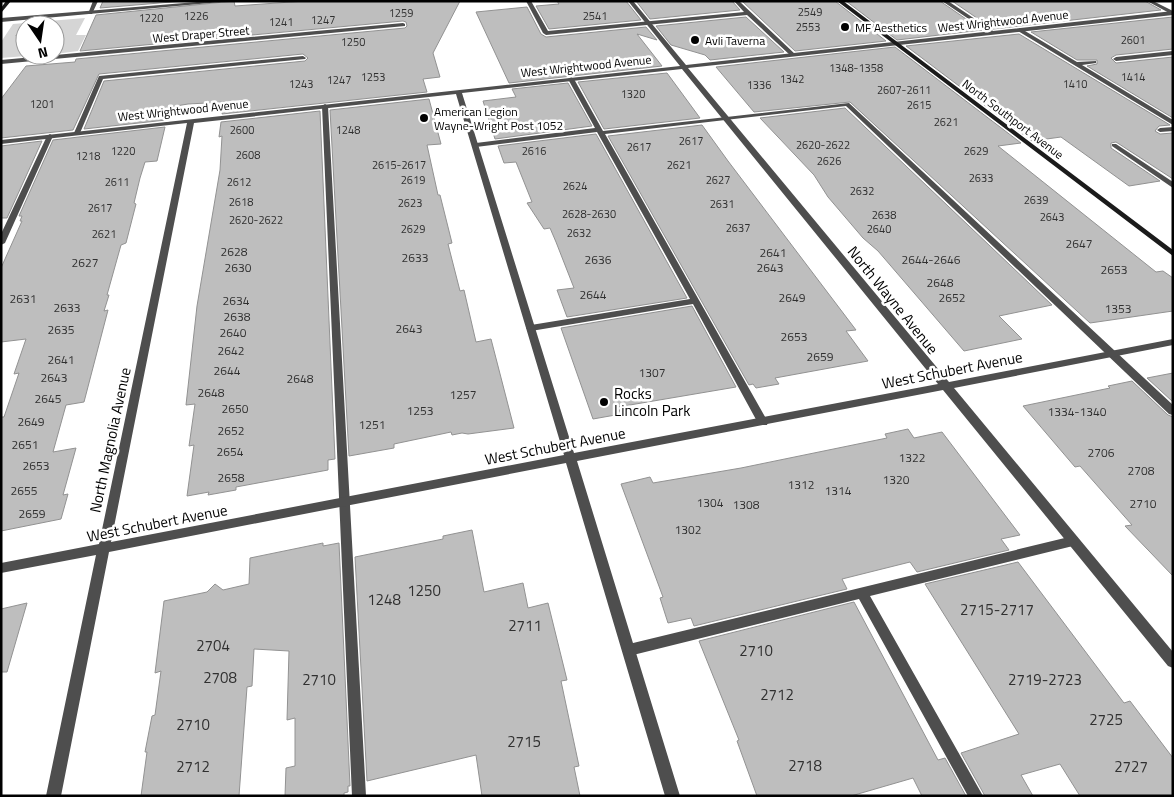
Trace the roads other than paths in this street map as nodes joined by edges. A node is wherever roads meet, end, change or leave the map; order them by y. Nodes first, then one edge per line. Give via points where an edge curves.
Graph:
1 (96, 1) edge
2 (230, 1) edge
3 (528, 1) edge
4 (630, 1) edge
5 (736, 1) edge
6 (839, 1) edge
7 (944, 1) edge
8 (1148, 1) edge
9 (6, 3) edge
10 (1, 12) edge
11 (748, 12) junction
12 (90, 13) junction
13 (1173, 13) edge
14 (1, 20) edge
15 (648, 22) junction
16 (403, 25) dead end
17 (1020, 30) junction
18 (993, 33) junction
19 (895, 44) junction
20 (1173, 53) edge
21 (793, 55) junction
22 (303, 58) dead end
23 (1116, 60) dead end
24 (1, 62) edge
25 (1094, 62) dead end
26 (1077, 64) junction
27 (684, 67) junction
28 (571, 79) junction
29 (459, 92) junction
30 (325, 106) junction
31 (726, 118) junction
32 (191, 121) junction
33 (1173, 123) edge
34 (1173, 129) edge
35 (1160, 130) dead end
36 (599, 132) junction
37 (77, 133) junction
38 (50, 136) junction
39 (1, 142) edge
40 (1114, 145) dead end
41 (476, 146) junction
42 (1173, 186) edge
43 (1, 243) edge
44 (1172, 254) edge
45 (695, 300) junction
46 (531, 328) junction
47 (1173, 342) edge
48 (1112, 354) junction
49 (946, 386) junction
50 (1173, 411) edge
51 (763, 422) junction
52 (570, 458) junction
53 (344, 502) junction
54 (1073, 541) junction
55 (103, 549) junction
56 (1, 568) edge
57 (862, 593) junction
58 (629, 650) junction
59 (1173, 662) edge
60 (53, 796) edge
61 (360, 796) edge
62 (673, 796) edge
63 (976, 796) edge

1 - 12 street
2 - 12 street
3 - 15 street via 546,33
4 - 15 street, North Wayne Avenue
5 - 11 street
6 - 19 street, North Southport Avenue
7 - 18 street
8 - 13 street
9 - 10 street
11 - 15 street
11 - 21 street
12 - 14 street
13 - 17 street, West Wrightwood Avenue
15 - 27 street, North Wayne Avenue
16 - 24 street, West Draper Street
17 - 18 street, West Wrightwood Avenue
17 - 26 street
18 - 19 street, West Wrightwood Avenue
19 - 21 street, West Wrightwood Avenue
19 - 44 street, North Southport Avenue
20 - 23 street
21 - 27 street, West Wrightwood Avenue
22 - 37 street via 101,77
25 - 26 street
26 - 33 street
27 - 28 street, West Wrightwood Avenue
27 - 31 street, North Wayne Avenue
28 - 29 street, West Wrightwood Avenue
28 - 36 street
29 - 30 street, West Wrightwood Avenue
29 - 41 street
30 - 32 street, West Wrightwood Avenue
30 - 53 street
31 - 36 street
31 - 48 street via 847,104
31 - 49 street, North Wayne Avenue
32 - 37 street, West Wrightwood Avenue
32 - 55 street, North Magnolia Avenue
34 - 35 street
36 - 41 street
36 - 45 street
37 - 38 street, West Wrightwood Avenue
38 - 39 street, West Wrightwood Avenue
38 - 43 street
40 - 42 street
41 - 46 street
45 - 46 street
45 - 51 street
46 - 52 street
47 - 48 street, West Schubert Avenue
48 - 49 street, West Schubert Avenue
48 - 50 street
49 - 51 street, West Schubert Avenue
49 - 54 street, North Wayne Avenue
51 - 52 street, West Schubert Avenue
52 - 53 street, West Schubert Avenue
52 - 58 street
53 - 55 street, West Schubert Avenue
53 - 61 street
54 - 57 street
54 - 59 street, North Wayne Avenue
55 - 56 street, West Schubert Avenue
55 - 60 street, North Magnolia Avenue
57 - 58 street
57 - 63 street
58 - 62 street

